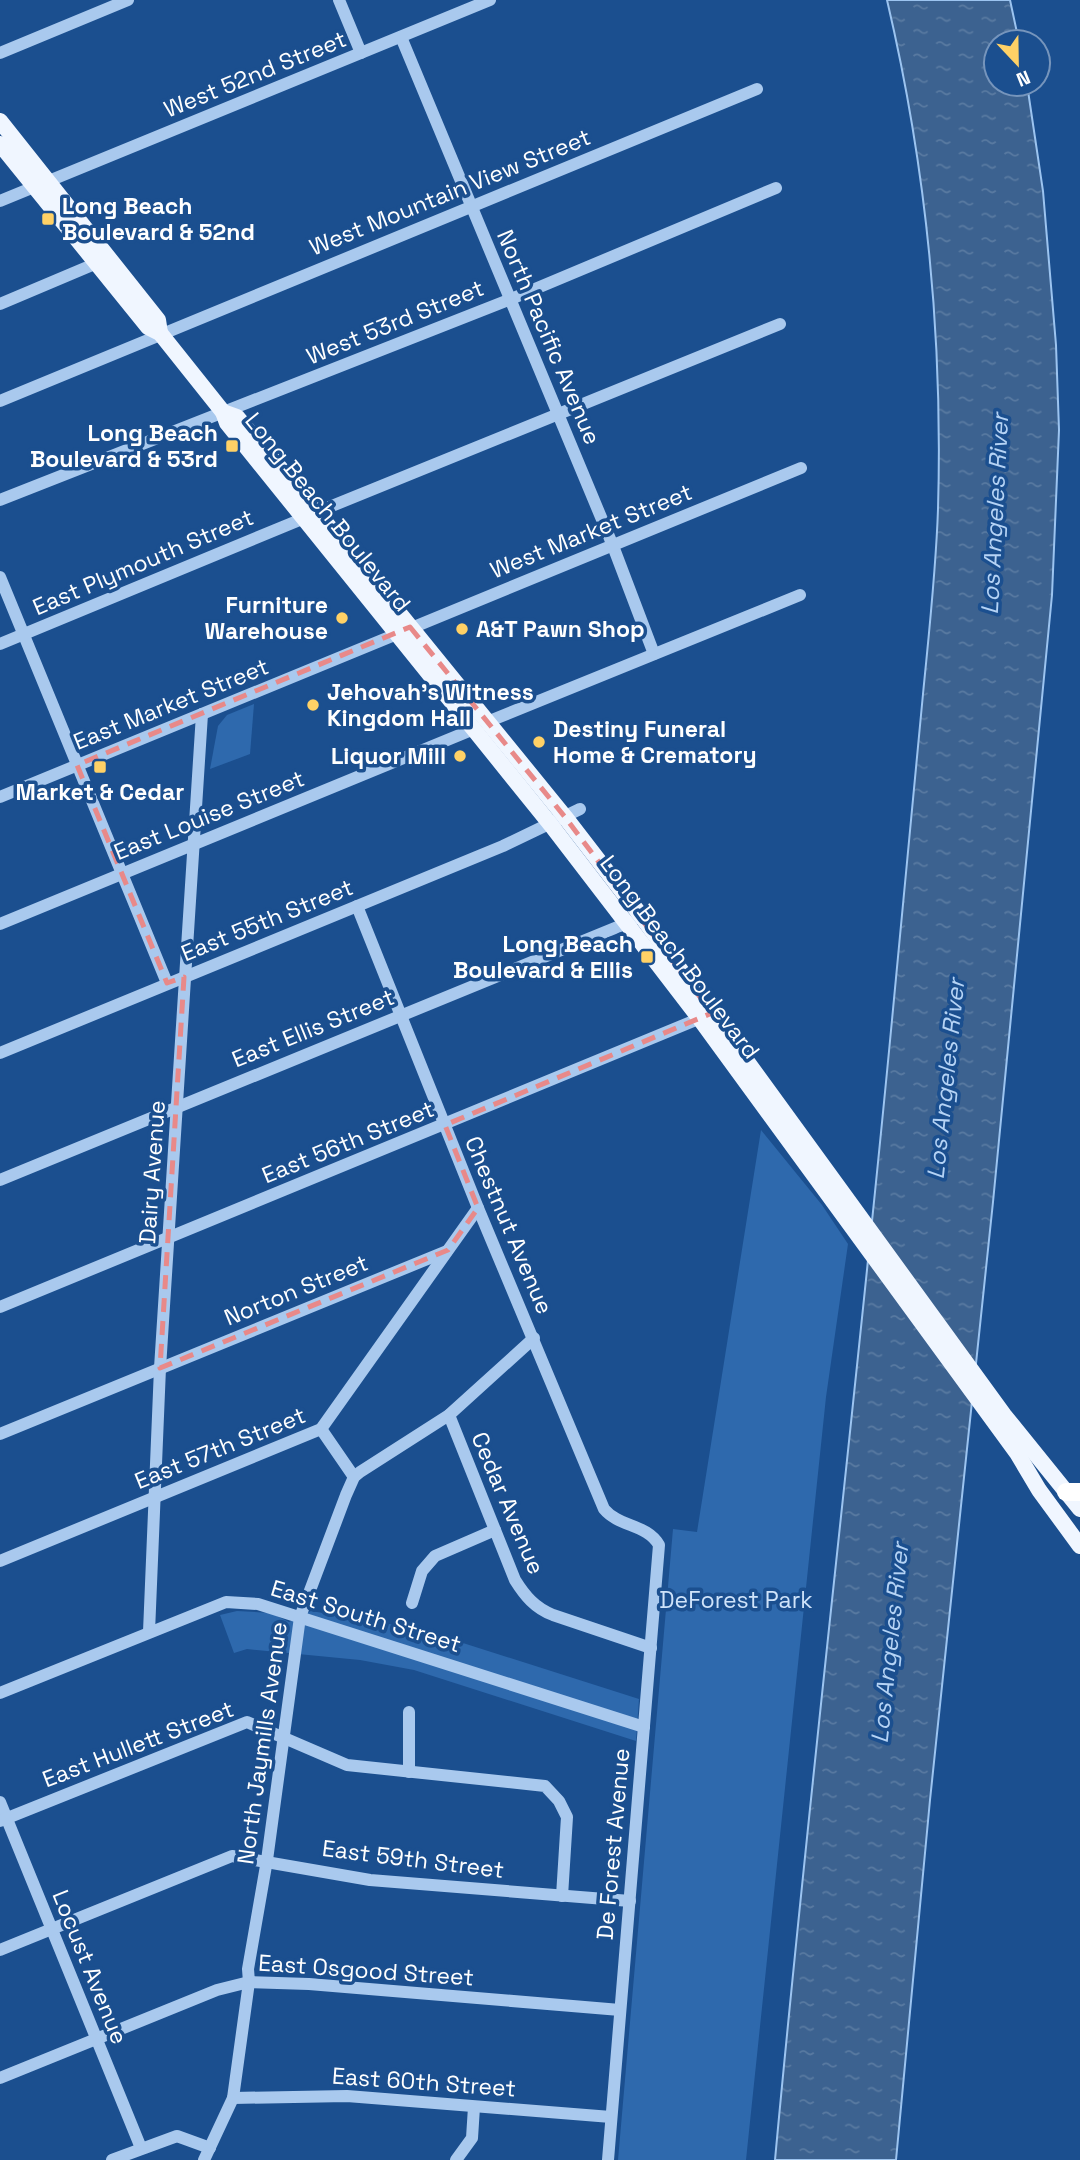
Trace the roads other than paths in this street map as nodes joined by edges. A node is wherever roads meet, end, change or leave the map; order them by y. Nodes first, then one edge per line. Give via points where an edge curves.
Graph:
1 (128, 0) edge
2 (339, 0) edge
3 (490, 0) edge
4 (459, 6) edge
5 (401, 37) junction
6 (361, 52) junction
7 (0, 53) edge
8 (757, 89) dead end
9 (0, 121) edge
10 (0, 144) edge
11 (42, 184) junction
12 (776, 188) dead end
13 (0, 201) edge
14 (471, 206) junction
15 (97, 264) junction
16 (511, 299) junction
17 (0, 304) edge
18 (780, 324) dead end
19 (160, 333) junction
20 (0, 401) edge
21 (223, 412) junction
22 (559, 413) junction
23 (801, 468) dead end
24 (0, 500) edge
25 (317, 512) junction
26 (302, 519) junction
27 (613, 546) junction
28 (0, 577) edge
29 (800, 595) dead end
30 (403, 630) junction
31 (24, 634) junction
32 (0, 644) edge
33 (654, 654) junction
34 (202, 714) junction
35 (480, 725) junction
36 (77, 765) junction
37 (0, 797) edge
38 (573, 813) junction
39 (551, 825) junction
40 (193, 844) junction
41 (122, 874) junction
42 (357, 906) junction
43 (642, 917) junction
44 (625, 923) junction
45 (0, 924) edge
46 (184, 977) junction
47 (167, 984) junction
48 (401, 1014) junction
49 (706, 1016) junction
50 (0, 1053) edge
51 (178, 1106) junction
52 (445, 1125) junction
53 (0, 1180) edge
54 (478, 1208) junction
55 (168, 1239) junction
56 (448, 1250) junction
57 (0, 1307) edge
58 (534, 1338) junction
59 (160, 1368) junction
60 (449, 1415) junction
61 (999, 1418) junction
62 (321, 1430) junction
63 (0, 1434) edge
64 (354, 1477) junction
65 (1073, 1492) edge
66 (154, 1497) junction
67 (1080, 1509) edge
68 (495, 1530) junction
69 (650, 1535) joint
70 (1080, 1546) edge
71 (0, 1561) edge
72 (412, 1603) dead end
73 (300, 1616) junction
74 (149, 1632) junction
75 (650, 1648) junction
76 (0, 1693) edge
77 (409, 1712) dead end
78 (644, 1727) junction
79 (284, 1737) junction
80 (409, 1772) junction
81 (0, 1802) edge
82 (3, 1820) edge
83 (267, 1860) junction
84 (562, 1896) junction
85 (630, 1901) junction
86 (52, 1929) junction
87 (0, 1950) edge
88 (249, 1982) junction
89 (620, 2010) junction
90 (97, 2039) junction
91 (0, 2078) edge
92 (233, 2098) junction
93 (474, 2107) junction
94 (611, 2117) junction
95 (141, 2148) junction
96 (207, 2154) edge
97 (112, 2160) edge
98 (456, 2160) edge
99 (608, 2160) edge

1 - 7 street
2 - 6 street
3 - 4 street, West 52nd Street
4 - 5 street, West 52nd Street
5 - 6 street, West 52nd Street
5 - 14 street, North Pacific Avenue
6 - 11 street, West 52nd Street
8 - 14 street, West Mountain View Street
9 - 11 main road, Long Beach Boulevard
10 - 11 main road, Long Beach Boulevard
11 - 13 street, West 52nd Street
11 - 15 main road, Long Beach Boulevard
11 - 19 main road, Long Beach Boulevard via 158,320
12 - 16 street, West 53rd Street
14 - 16 street, North Pacific Avenue
14 - 19 street, West Mountain View Street
15 - 17 street
15 - 19 main road, Long Beach Boulevard via 148,327
16 - 21 street, West 53rd Street
16 - 22 street, North Pacific Avenue
18 - 22 street
19 - 20 street, West Mountain View Street
19 - 21 main road, Long Beach Boulevard
21 - 24 street, West 53rd Street
21 - 25 main road, Long Beach Boulevard via 237,417
21 - 26 main road, Long Beach Boulevard
22 - 25 street
22 - 27 street, North Pacific Avenue
23 - 27 street, West Market Street
25 - 30 main road, Long Beach Boulevard
26 - 30 main road, Long Beach Boulevard
26 - 31 street, East Plymouth Street
27 - 30 street, West Market Street
27 - 33 street, North Pacific Avenue
28 - 31 street
29 - 33 street, East Louise Street
30 - 34 street, East Market Street
30 - 35 main road, Long Beach Boulevard
31 - 32 street, East Plymouth Street
31 - 36 street
33 - 35 street, East Louise Street
34 - 36 street, East Market Street
34 - 40 street, Dairy Avenue
35 - 38 main road, Long Beach Boulevard
35 - 39 main road, Long Beach Boulevard
35 - 40 street, East Louise Street
36 - 37 street, East Market Street
36 - 41 street
38 - 39 street, East 55th Street
38 - 43 main road, Long Beach Boulevard
39 - 42 street, East 55th Street
39 - 44 main road, Long Beach Boulevard
40 - 41 street, East Louise Street
40 - 46 street, Dairy Avenue
41 - 45 street, East Louise Street
41 - 47 street
42 - 46 street, East 55th Street
42 - 48 street, Chestnut Avenue
43 - 44 street, East Ellis Street
43 - 49 main road, Long Beach Boulevard
44 - 48 street, East Ellis Street
44 - 49 main road, Long Beach Boulevard
46 - 47 street, East 55th Street
46 - 51 street, Dairy Avenue
47 - 50 street, East 55th Street
48 - 51 street, East Ellis Street
48 - 52 street, Chestnut Avenue
49 - 52 street, East 56th Street
49 - 61 main road, Long Beach Boulevard
51 - 53 street, East Ellis Street
51 - 55 street, Dairy Avenue
52 - 54 street, Chestnut Avenue
52 - 55 street, East 56th Street
54 - 56 street, East 57th Street
54 - 58 street, Chestnut Avenue
55 - 57 street, East 56th Street
55 - 59 street, Dairy Avenue
56 - 59 street, Norton Street
56 - 62 street, East 57th Street
58 - 60 street
58 - 69 street, Chestnut Avenue via 604,1509 617,1521
59 - 63 street, Norton Street
59 - 66 street, Dairy Avenue
60 - 64 street
60 - 68 street, Cedar Avenue
61 - 65 main road, Long Beach Boulevard
61 - 70 main road, Long Beach Boulevard
62 - 64 street
62 - 66 street, East 57th Street
64 - 73 street, North Jaymills Avenue
65 - 67 main road, Long Beach Boulevard
66 - 71 street, East 57th Street
66 - 74 street, Dairy Avenue
68 - 72 street via 435,1556 422,1571
68 - 75 street, Cedar Avenue via 515,1580 536,1605
69 - 75 street, De Forest Avenue via 659,1545
73 - 74 street, East South Street via 258,1604 226,1602
73 - 78 street, East South Street
73 - 79 street, North Jaymills Avenue
74 - 76 street, East South Street
75 - 78 street, De Forest Avenue
77 - 80 street
78 - 85 street, De Forest Avenue
79 - 80 street, East Hullett Street via 347,1765
79 - 82 street, East Hullett Street via 247,1721
79 - 83 street, North Jaymills Avenue
80 - 84 street, East Hullett Street via 545,1786 567,1817
81 - 82 street, Locust Avenue
82 - 86 street, Locust Avenue
83 - 84 street, East 59th Street via 370,1880
83 - 86 street, East 59th Street via 232,1856
83 - 88 street, North Jaymills Avenue
84 - 85 street, East 59th Street
85 - 89 street, De Forest Avenue
86 - 87 street, East 59th Street
86 - 90 street, Locust Avenue
88 - 89 street, East Osgood Street
88 - 90 street, East Osgood Street via 217,1990
88 - 92 street, North Jaymills Avenue
89 - 94 street, De Forest Avenue
90 - 91 street, East Osgood Street
90 - 95 street, Locust Avenue
92 - 93 street, East 60th Street via 347,2096
92 - 96 street, North Jaymills Avenue
93 - 94 street, East 60th Street
93 - 98 street via 472,2138
94 - 99 street, De Forest Avenue
95 - 96 street via 177,2136
95 - 97 street

